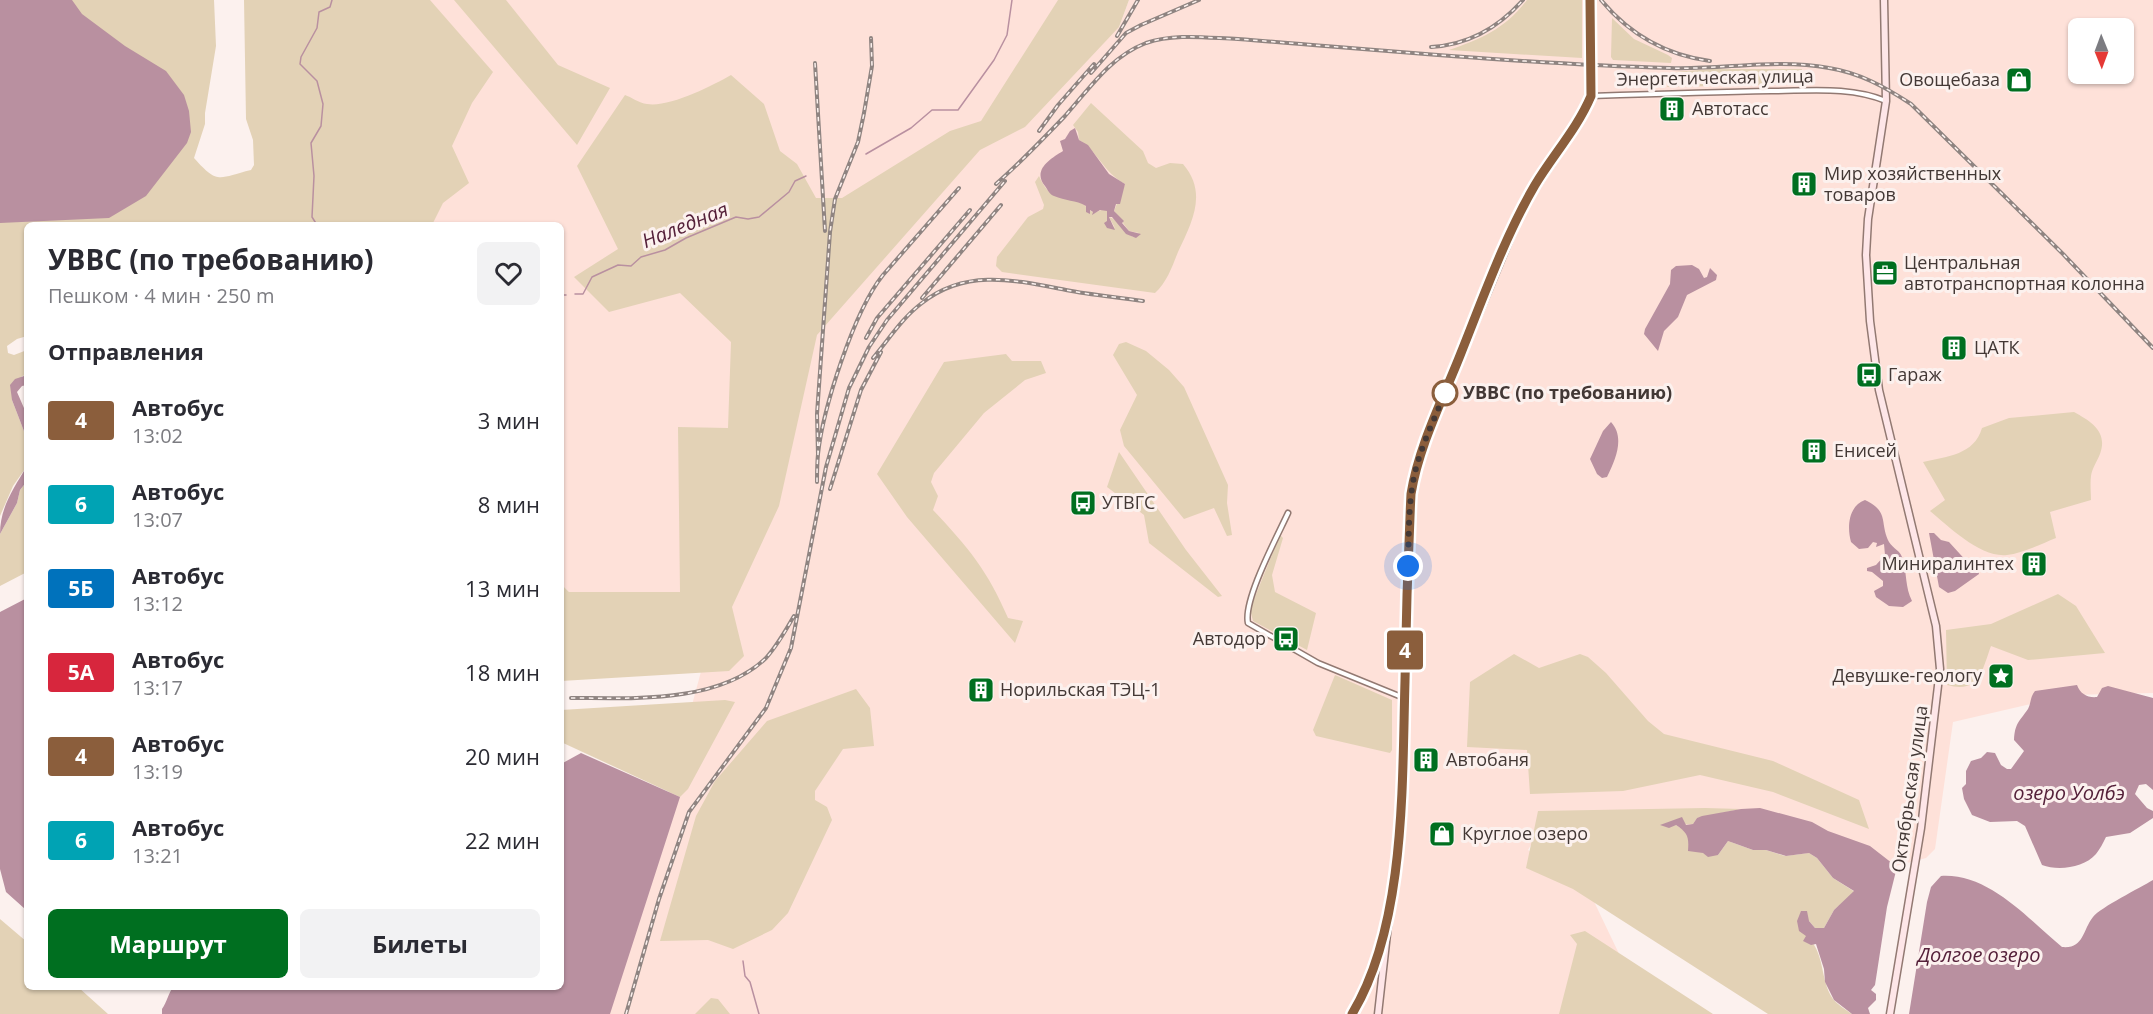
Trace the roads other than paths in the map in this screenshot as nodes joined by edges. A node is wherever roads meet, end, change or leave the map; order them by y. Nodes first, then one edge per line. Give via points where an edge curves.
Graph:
1 (1590, 0) edge
2 (1884, 0) edge
3 (1591, 96) junction
4 (1886, 101) junction
5 (1288, 513) dead end
6 (1404, 698) junction
7 (1385, 929) junction
8 (1352, 1014) edge
9 (1378, 1014) edge
10 (1890, 1014) edge

1 - 3 street
2 - 4 street, Октябрьская улица
3 - 4 street, Энергетическая улица via 1846,91
3 - 6 street, Энергетическая улица via 1521,212 1420,456 1411,494
4 - 10 street, Октябрьская улица via 1868,219 1870,321 1879,390 1936,626 1940,669 1921,828
5 - 6 street via 1254,591 1246,615 1248,623 1318,663
6 - 7 street, Энергетическая улица via 1402,800
7 - 8 street via 1372,975
7 - 9 street

